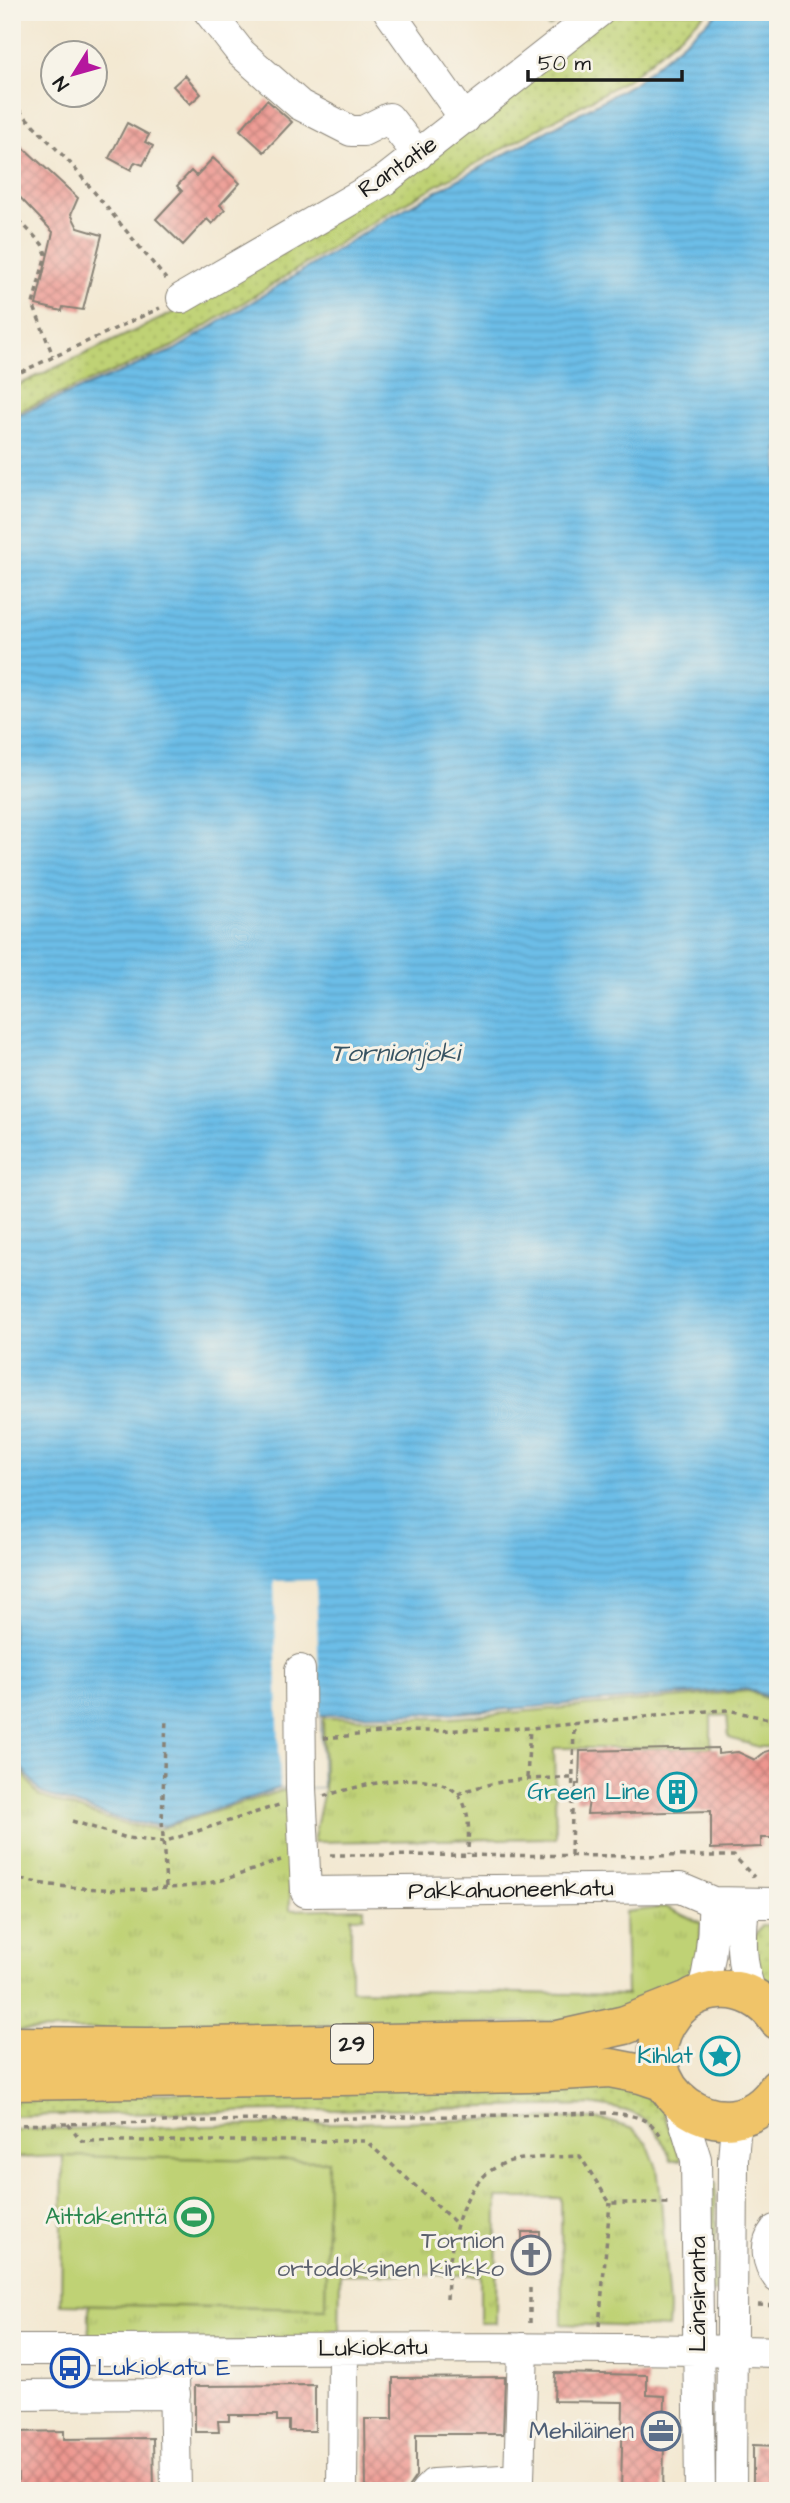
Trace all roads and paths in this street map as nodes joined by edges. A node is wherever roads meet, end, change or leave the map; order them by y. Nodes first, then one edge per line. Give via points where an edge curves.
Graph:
1 (209, 12) edge
2 (390, 12) edge
3 (599, 12) edge
4 (12, 103) edge
5 (465, 119) junction
6 (418, 155) junction
7 (12, 213) edge
8 (182, 298) junction
9 (53, 356) junction
10 (12, 376) edge
11 (300, 1670) dead end
12 (166, 1718) dead end
13 (778, 1721) edge
14 (574, 1723) junction
15 (530, 1728) junction
16 (300, 1741) junction
17 (527, 1778) junction
18 (573, 1778) junction
19 (457, 1794) junction
20 (302, 1802) junction
21 (72, 1821) dead end
22 (163, 1842) junction
23 (468, 1854) dead end
24 (571, 1855) dead end
25 (166, 1887) dead end
26 (713, 1902) junction
27 (744, 1903) junction
28 (778, 1903) edge
29 (694, 1997) junction
30 (765, 2009) edge
31 (12, 2046) edge
32 (12, 2081) edge
33 (671, 2091) junction
34 (765, 2102) edge
35 (68, 2124) junction
36 (12, 2125) edge
37 (664, 2144) dead end
38 (610, 2203) junction
39 (672, 2203) dead end
40 (457, 2224) junction
41 (778, 2230) edge
42 (778, 2278) edge
43 (530, 2287) dead end
44 (447, 2299) dead end
45 (598, 2334) dead end
46 (526, 2340) junction
47 (343, 2349) junction
48 (12, 2350) edge
49 (173, 2351) junction
50 (698, 2351) junction
51 (734, 2351) junction
52 (778, 2353) edge
53 (175, 2394) junction
54 (12, 2395) edge
55 (176, 2491) edge
56 (342, 2491) edge
57 (426, 2491) edge
58 (700, 2491) edge
59 (731, 2491) edge

1 - 6 street via 241,53 300,105 351,131 363,131 390,117
2 - 5 street
3 - 5 street, Rantatie
4 - 8 path via 71,164
5 - 6 street, Rantatie
6 - 8 street, Rantatie via 385,180
7 - 9 path via 46,254 33,304
8 - 9 path
9 - 10 path
11 - 16 street
12 - 22 path
13 - 14 path via 718,1710
14 - 15 path
14 - 18 path
15 - 16 path via 391,1732
15 - 17 path
16 - 20 street
17 - 18 path
17 - 19 path via 482,1784
18 - 24 path
19 - 20 path via 437,1782 401,1778
19 - 23 path via 466,1809
20 - 22 path
20 - 26 street, Pakkahuoneenkatu via 306,1892 680,1888
21 - 22 path via 127,1838
22 - 25 path
26 - 27 street, Pakkahuoneenkatu
26 - 29 street via 709,1970
27 - 28 street, Pakkahuoneenkatu
27 - 30 street via 741,1958 745,1980
29 - 30 highway, 29 via 723,1989 743,1993
29 - 31 highway, 29 via 625,2025 558,2040
29 - 33 highway via 668,2020 662,2032 658,2057
32 - 33 highway, 29 via 610,2068 641,2074
33 - 34 highway, 29 via 700,2115 726,2119
33 - 50 street, Länsiranta via 696,2159
34 - 51 street, Länsiranta via 735,2135
35 - 36 path
35 - 37 path via 605,2113 642,2118 656,2128
35 - 40 path via 82,2141 366,2141
38 - 39 path
38 - 40 path via 580,2156 506,2162 485,2175 467,2197
38 - 45 path
40 - 44 path
41 - 42 street via 771,2235 768,2250
43 - 46 path
46 - 47 street, Lukiokatu
46 - 50 street, Lukiokatu
46 - 57 street via 519,2479 433,2484
47 - 49 street, Lukiokatu
47 - 56 street
48 - 49 street, Lukiokatu
49 - 53 street
50 - 51 street, Lukiokatu
50 - 58 street, Länsiranta
51 - 52 street, Lukiokatu
51 - 59 street, Länsiranta
53 - 54 street
53 - 55 street

